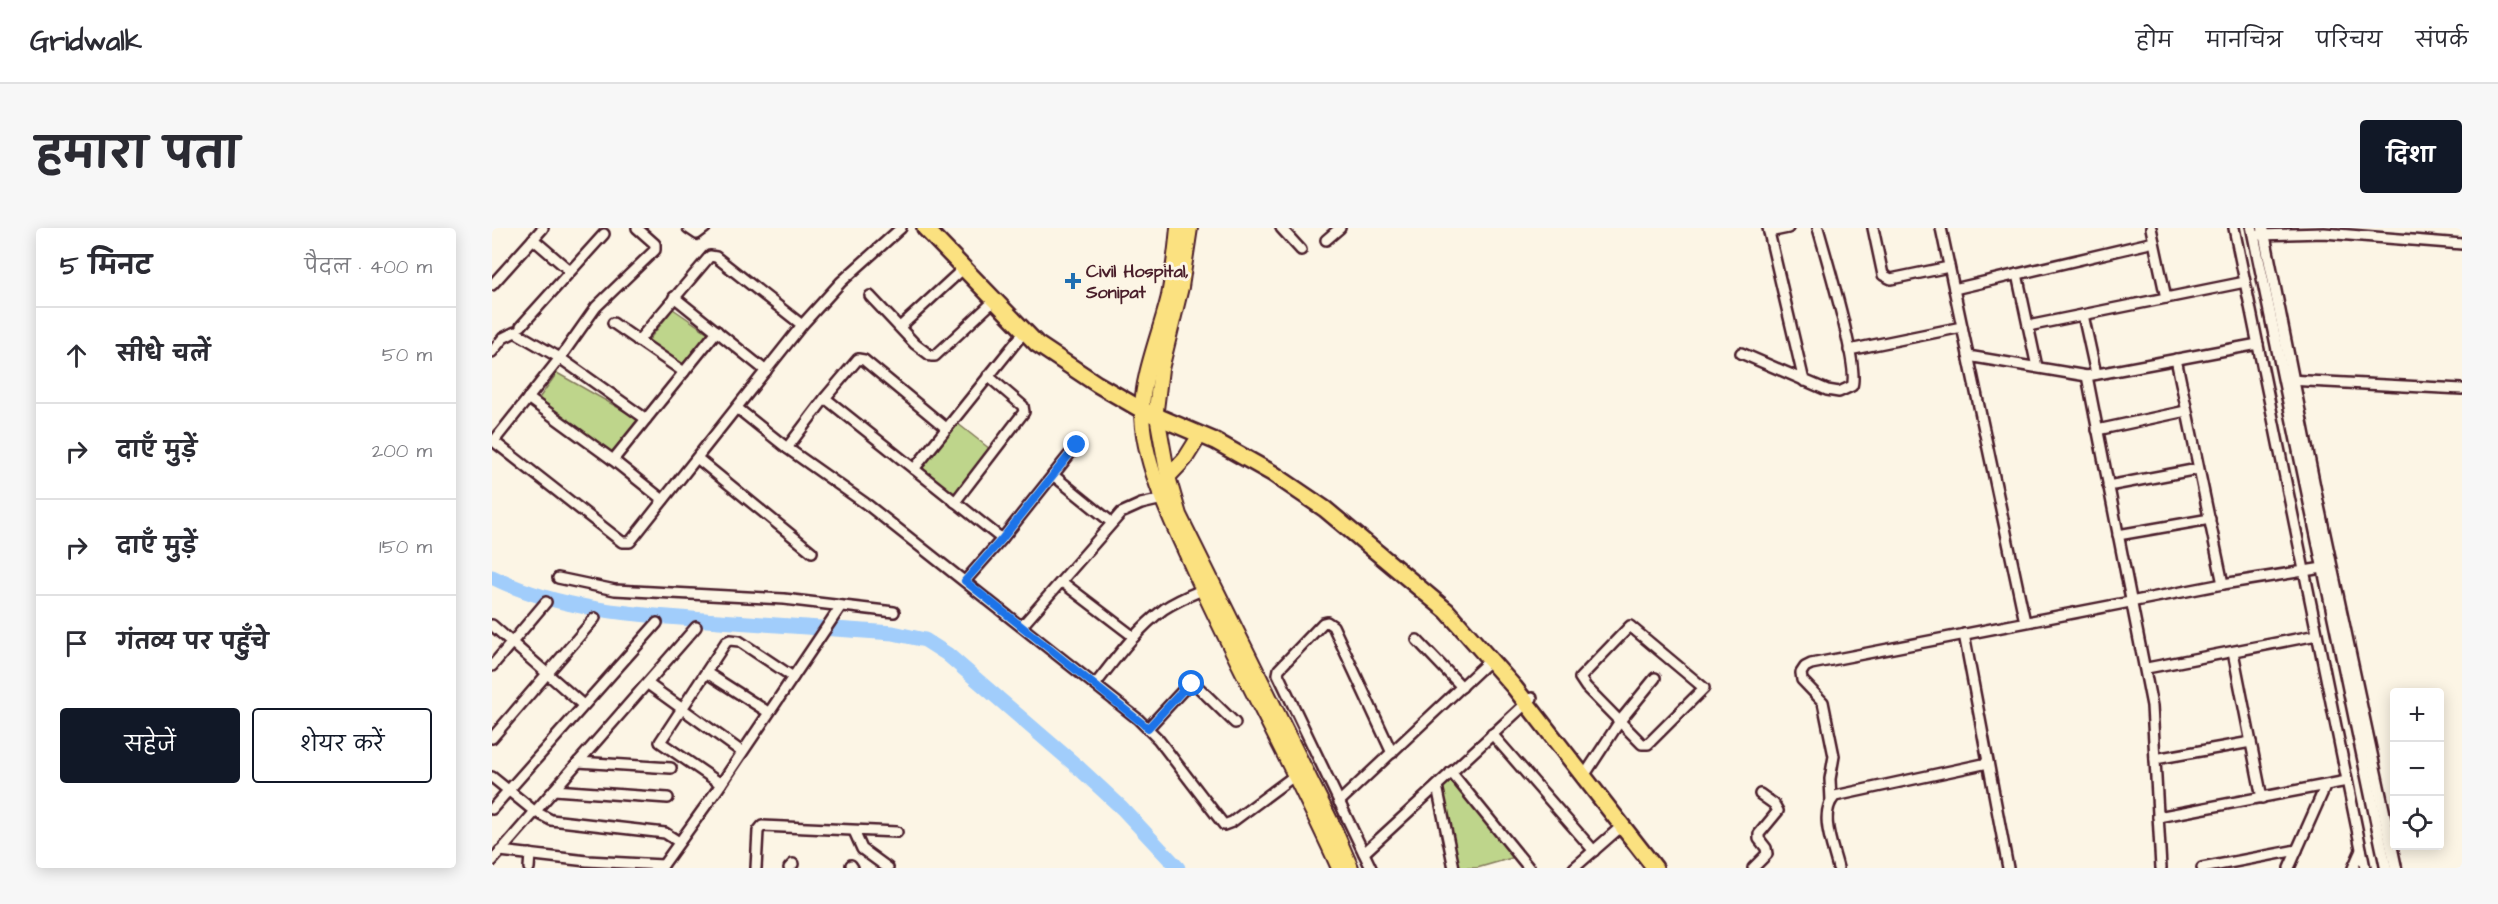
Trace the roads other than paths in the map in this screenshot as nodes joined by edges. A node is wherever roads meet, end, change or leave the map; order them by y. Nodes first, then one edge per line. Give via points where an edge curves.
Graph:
1 (543, 228) edge
2 (637, 228) edge
3 (688, 228) edge
4 (705, 228) edge
5 (901, 228) edge
6 (925, 228) edge
7 (1178, 228) edge
8 (1190, 228) edge
9 (1281, 228) edge
10 (1340, 228) edge
11 (1788, 228) edge
12 (1818, 228) edge
13 (1874, 228) edge
14 (1941, 228) edge
15 (2151, 228) edge
16 (2234, 228) edge
17 (1768, 230) edge
18 (2258, 231) edge
19 (604, 234) dead end
20 (533, 239) junction
21 (1326, 240) dead end
22 (2154, 242) junction
23 (2462, 244) edge
24 (1301, 250) dead end
25 (1949, 267) junction
26 (964, 268) junction
27 (570, 271) junction
28 (2017, 274) junction
29 (2245, 282) junction
30 (492, 285) edge
31 (1954, 289) junction
32 (870, 296) dead end
33 (674, 297) junction
34 (2166, 298) junction
35 (995, 300) junction
36 (2083, 315) junction
37 (612, 323) dead end
38 (802, 325) junction
39 (521, 326) dead end
40 (2028, 326) junction
41 (900, 327) junction
42 (1962, 327) junction
43 (717, 331) junction
44 (1025, 331) junction
45 (638, 341) junction
46 (2258, 344) junction
47 (1849, 350) junction
48 (492, 352) edge
49 (1740, 353) dead end
50 (1968, 356) junction
51 (560, 358) junction
52 (2176, 359) junction
53 (2037, 368) junction
54 (766, 371) junction
55 (684, 372) junction
56 (2092, 375) junction
57 (988, 376) junction
58 (2288, 380) junction
59 (1804, 381) junction
60 (2462, 389) edge
61 (528, 398) junction
62 (825, 398) junction
63 (737, 408) junction
64 (1146, 409) junction
65 (2186, 411) junction
66 (646, 419) junction
67 (945, 428) junction
68 (2097, 430) junction
69 (1200, 435) junction
70 (493, 440) edge
71 (1077, 445) dead end
72 (787, 448) junction
73 (697, 458) junction
74 (613, 460) junction
75 (914, 469) junction
76 (2198, 469) junction
77 (1053, 475) junction
78 (1168, 477) junction
79 (2108, 486) junction
80 (1168, 498) junction
81 (663, 500) junction
82 (955, 502) junction
83 (2210, 519) junction
84 (1111, 522) junction
85 (2118, 535) junction
86 (1002, 539) junction
87 (812, 552) dead end
88 (2326, 567) junction
89 (2303, 572) junction
90 (558, 579) dead end
91 (965, 581) junction
92 (1062, 582) junction
93 (2223, 584) junction
94 (1202, 590) junction
95 (2133, 601) junction
96 (546, 602) dead end
97 (841, 606) junction
98 (894, 612) dead end
99 (595, 618) dead end
100 (2025, 622) junction
101 (657, 623) dead end
102 (492, 625) edge
103 (1023, 626) junction
104 (696, 627) dead end
105 (1964, 634) junction
106 (2317, 635) junction
107 (1134, 637) junction
108 (1417, 640) dead end
109 (512, 642) junction
110 (2233, 652) junction
111 (1490, 660) junction
112 (492, 666) edge
113 (2147, 668) junction
114 (549, 673) junction
115 (707, 673) junction
116 (793, 677) junction
117 (1655, 678) dead end
118 (648, 684) junction
119 (1516, 684) junction
120 (1095, 685) junction
121 (1462, 687) junction
122 (1529, 700) junction
123 (583, 705) junction
124 (682, 710) junction
125 (768, 712) junction
126 (1620, 721) junction
127 (1235, 723) dead end
128 (1148, 728) junction
129 (1492, 734) junction
130 (492, 738) edge
131 (2251, 742) junction
132 (742, 752) junction
133 (1392, 753) junction
134 (2155, 759) junction
135 (578, 762) junction
136 (1988, 763) junction
137 (671, 768) dead end
138 (1299, 772) junction
139 (1451, 772) junction
140 (1586, 772) junction
141 (492, 777) edge
142 (2347, 782) junction
143 (721, 784) junction
144 (1437, 786) junction
145 (2325, 787) junction
146 (507, 790) junction
147 (554, 790) junction
148 (1760, 794) dead end
149 (668, 798) dead end
150 (2262, 798) junction
151 (1831, 801) junction
152 (1339, 802) junction
153 (492, 809) edge
154 (534, 811) junction
155 (2158, 817) junction
156 (1623, 825) junction
157 (854, 831) junction
158 (897, 832) dead end
159 (679, 842) junction
160 (2297, 850) junction
161 (2361, 850) junction
162 (500, 851) junction
163 (1594, 851) junction
164 (1364, 853) junction
165 (530, 854) junction
166 (492, 861) edge
167 (1653, 861) edge
168 (662, 867) edge
169 (529, 868) edge
170 (756, 868) edge
171 (888, 868) edge
172 (1339, 868) edge
173 (1351, 868) edge
174 (1371, 868) edge
175 (1454, 868) edge
176 (1529, 868) edge
177 (1574, 868) edge
178 (1666, 868) edge
179 (1753, 868) edge
180 (1838, 868) edge
181 (2008, 868) edge
182 (2161, 868) edge
183 (2202, 868) edge
184 (2289, 868) edge
185 (2353, 868) edge
186 (2365, 868) edge
187 (2386, 868) edge
188 (2396, 868) edge

1 - 20 street
2 - 51 street via 655,244 655,250 596,307
3 - 4 street via 697,234
5 - 38 street via 841,282
6 - 26 highway
7 - 64 main road
8 - 64 main road via 1181,287 1161,369
9 - 24 street
10 - 21 street
11 - 17 street
12 - 47 street
13 - 25 street via 1886,278
14 - 25 street
15 - 22 street
16 - 29 street
17 - 59 street
18 - 23 street
18 - 58 street
19 - 27 street
20 - 27 street
20 - 30 street
22 - 28 street
22 - 34 street
25 - 31 street
26 - 35 highway
26 - 41 street
27 - 39 street
28 - 31 street
28 - 40 street
29 - 34 street
29 - 46 street
31 - 42 street
32 - 41 street
33 - 38 street via 706,258 716,256
33 - 43 street
33 - 45 street
34 - 36 street
35 - 41 street via 934,356 928,355
35 - 44 highway
36 - 40 street
36 - 56 street
37 - 45 street
38 - 54 street
40 - 53 street
42 - 47 street
42 - 50 street
43 - 54 street
43 - 55 street
44 - 57 street
44 - 64 highway via 1075,370
45 - 55 street
46 - 52 street
46 - 89 street
47 - 59 street via 1854,382 1847,390 1832,391
48 - 51 street via 503,338 516,332
49 - 59 street
50 - 53 street
50 - 100 street
51 - 61 street
51 - 66 street
52 - 56 street
52 - 65 street
53 - 56 street
54 - 63 street
55 - 66 street
56 - 68 street
57 - 67 street
57 - 82 street via 1024,409
58 - 60 street
58 - 88 street
61 - 70 street
61 - 74 street
62 - 67 street via 858,359 864,360
62 - 72 street
62 - 75 street
63 - 72 street
63 - 73 street
64 - 69 highway
64 - 78 main road
64 - 80 main road via 1143,428 1150,458
64 - 119 highway via 1218,434 1276,466 1329,503 1452,606
65 - 68 street
65 - 76 street
66 - 74 street
67 - 75 street
68 - 79 street
69 - 78 main road
69 - 111 highway via 1272,473 1325,509 1447,611
70 - 81 street via 626,544
71 - 77 street
72 - 91 street
73 - 81 street
73 - 87 street
74 - 81 street
75 - 82 street
76 - 79 street
76 - 83 street
77 - 84 street
77 - 86 street
78 - 80 main road
79 - 85 street
80 - 84 street via 1130,508
80 - 94 main road
80 - 138 main road
82 - 86 street
83 - 85 street
83 - 93 street
84 - 92 street
85 - 95 street
86 - 91 street
88 - 89 street
88 - 187 street
88 - 188 street
89 - 93 street
89 - 106 street
90 - 97 street via 615,590
91 - 103 street
92 - 103 street
92 - 107 street
93 - 95 street
94 - 107 street via 1166,608
94 - 138 main road
95 - 100 street
95 - 113 street
96 - 109 street
97 - 98 street
97 - 116 street
99 - 114 street
100 - 105 street
101 - 123 street
102 - 109 street
103 - 120 street
104 - 118 street
105 - 136 street
105 - 151 street via 1805,667 1802,680 1823,702 1834,751
106 - 110 street
106 - 142 street
107 - 120 street
108 - 121 street
109 - 112 street
109 - 114 street
110 - 113 street
110 - 131 street
111 - 119 highway
111 - 121 street
113 - 134 street
114 - 123 street
114 - 130 street
115 - 116 street via 726,642 735,639
115 - 124 street
115 - 125 street
116 - 125 street
117 - 126 street
118 - 124 street
118 - 135 street
119 - 122 highway
120 - 128 street
121 - 133 street
122 - 129 street
122 - 140 highway
123 - 146 street
124 - 132 street
124 - 143 street via 660,744
125 - 132 street
126 - 126 street via 1641,744 1648,744 1704,688 1630,626 1580,678
126 - 140 street
127 - 128 street via 1192,684
128 - 138 street via 1224,825
129 - 139 street
129 - 163 street
131 - 134 street
131 - 150 street
132 - 143 street
133 - 152 street
133 - 152 street via 1333,626 1323,622 1278,674
134 - 155 street
135 - 137 street
135 - 147 street
136 - 151 street via 1842,793
136 - 181 street
138 - 172 main road
138 - 173 main road via 1333,826
139 - 144 street
139 - 176 street
140 - 156 highway
140 - 167 highway
141 - 146 street
142 - 145 street
142 - 161 street
143 - 159 street
144 - 164 street
144 - 175 street
145 - 150 street
145 - 160 street
146 - 153 street
146 - 154 street
147 - 149 street
147 - 154 street
148 - 179 street via 1778,811 1759,834 1767,854
150 - 155 street
151 - 180 street via 1827,814
152 - 164 street
154 - 159 street via 561,822 665,833
154 - 162 street
155 - 182 street
156 - 163 street
156 - 167 highway
157 - 158 street
157 - 170 street via 759,827
157 - 171 street via 862,849
159 - 168 street
160 - 183 street
160 - 184 street
161 - 185 street
161 - 186 street
162 - 165 street
162 - 166 street
163 - 177 street
164 - 174 street
165 - 168 street
165 - 169 street
167 - 178 highway

